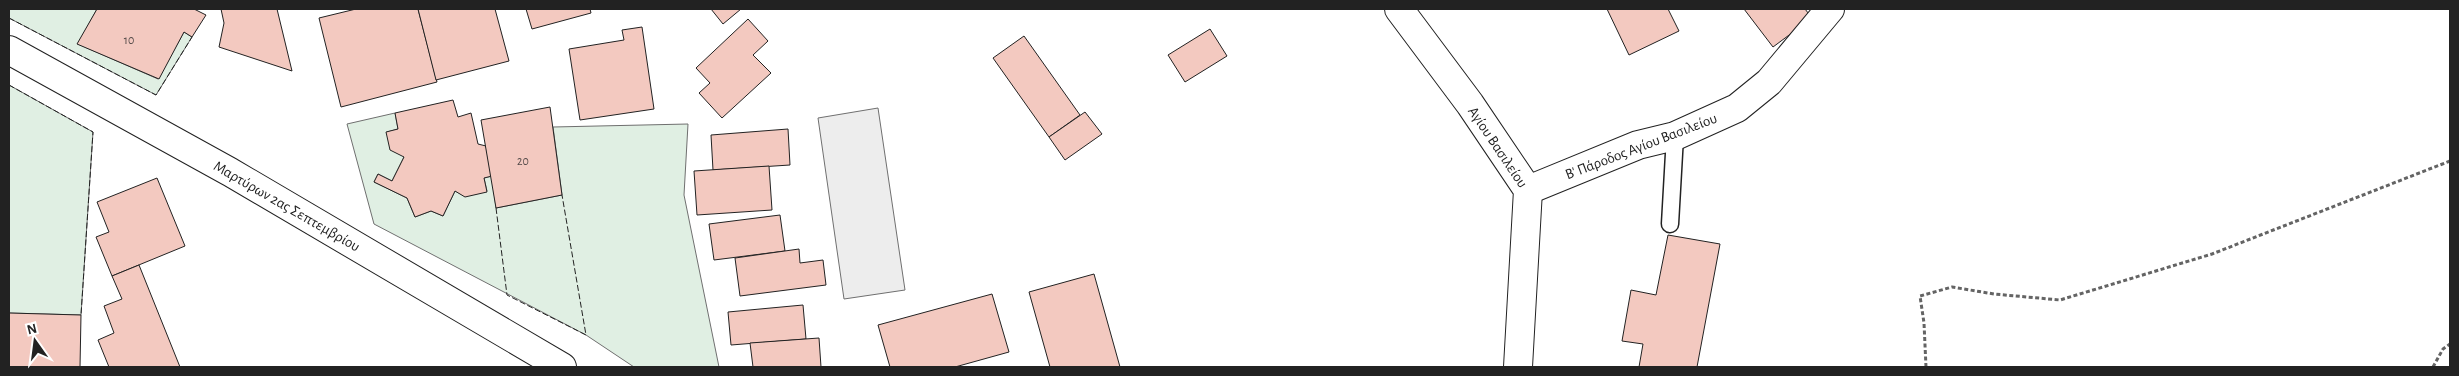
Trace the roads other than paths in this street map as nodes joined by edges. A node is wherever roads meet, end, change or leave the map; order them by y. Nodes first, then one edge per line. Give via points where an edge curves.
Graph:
1 (1399, 9) edge
2 (1830, 9) edge
3 (9, 50) edge
4 (1675, 136) junction
5 (1528, 190) junction
6 (1670, 224) dead end
7 (562, 367) edge
8 (1518, 367) edge

1 - 5 street, Αγίου Βασιλείου via 1470,104
2 - 4 street, Β' Πάροδος Αγίου Βασιλείου via 1769,82 1737,108
3 - 7 street, Μαρτύρων 2ας Σεπτεμβρίου via 230,172
4 - 5 street, Β' Πάροδος Αγίου Βασιλείου via 1638,145
4 - 6 lane
5 - 8 street, Αγίου Βασιλείου

